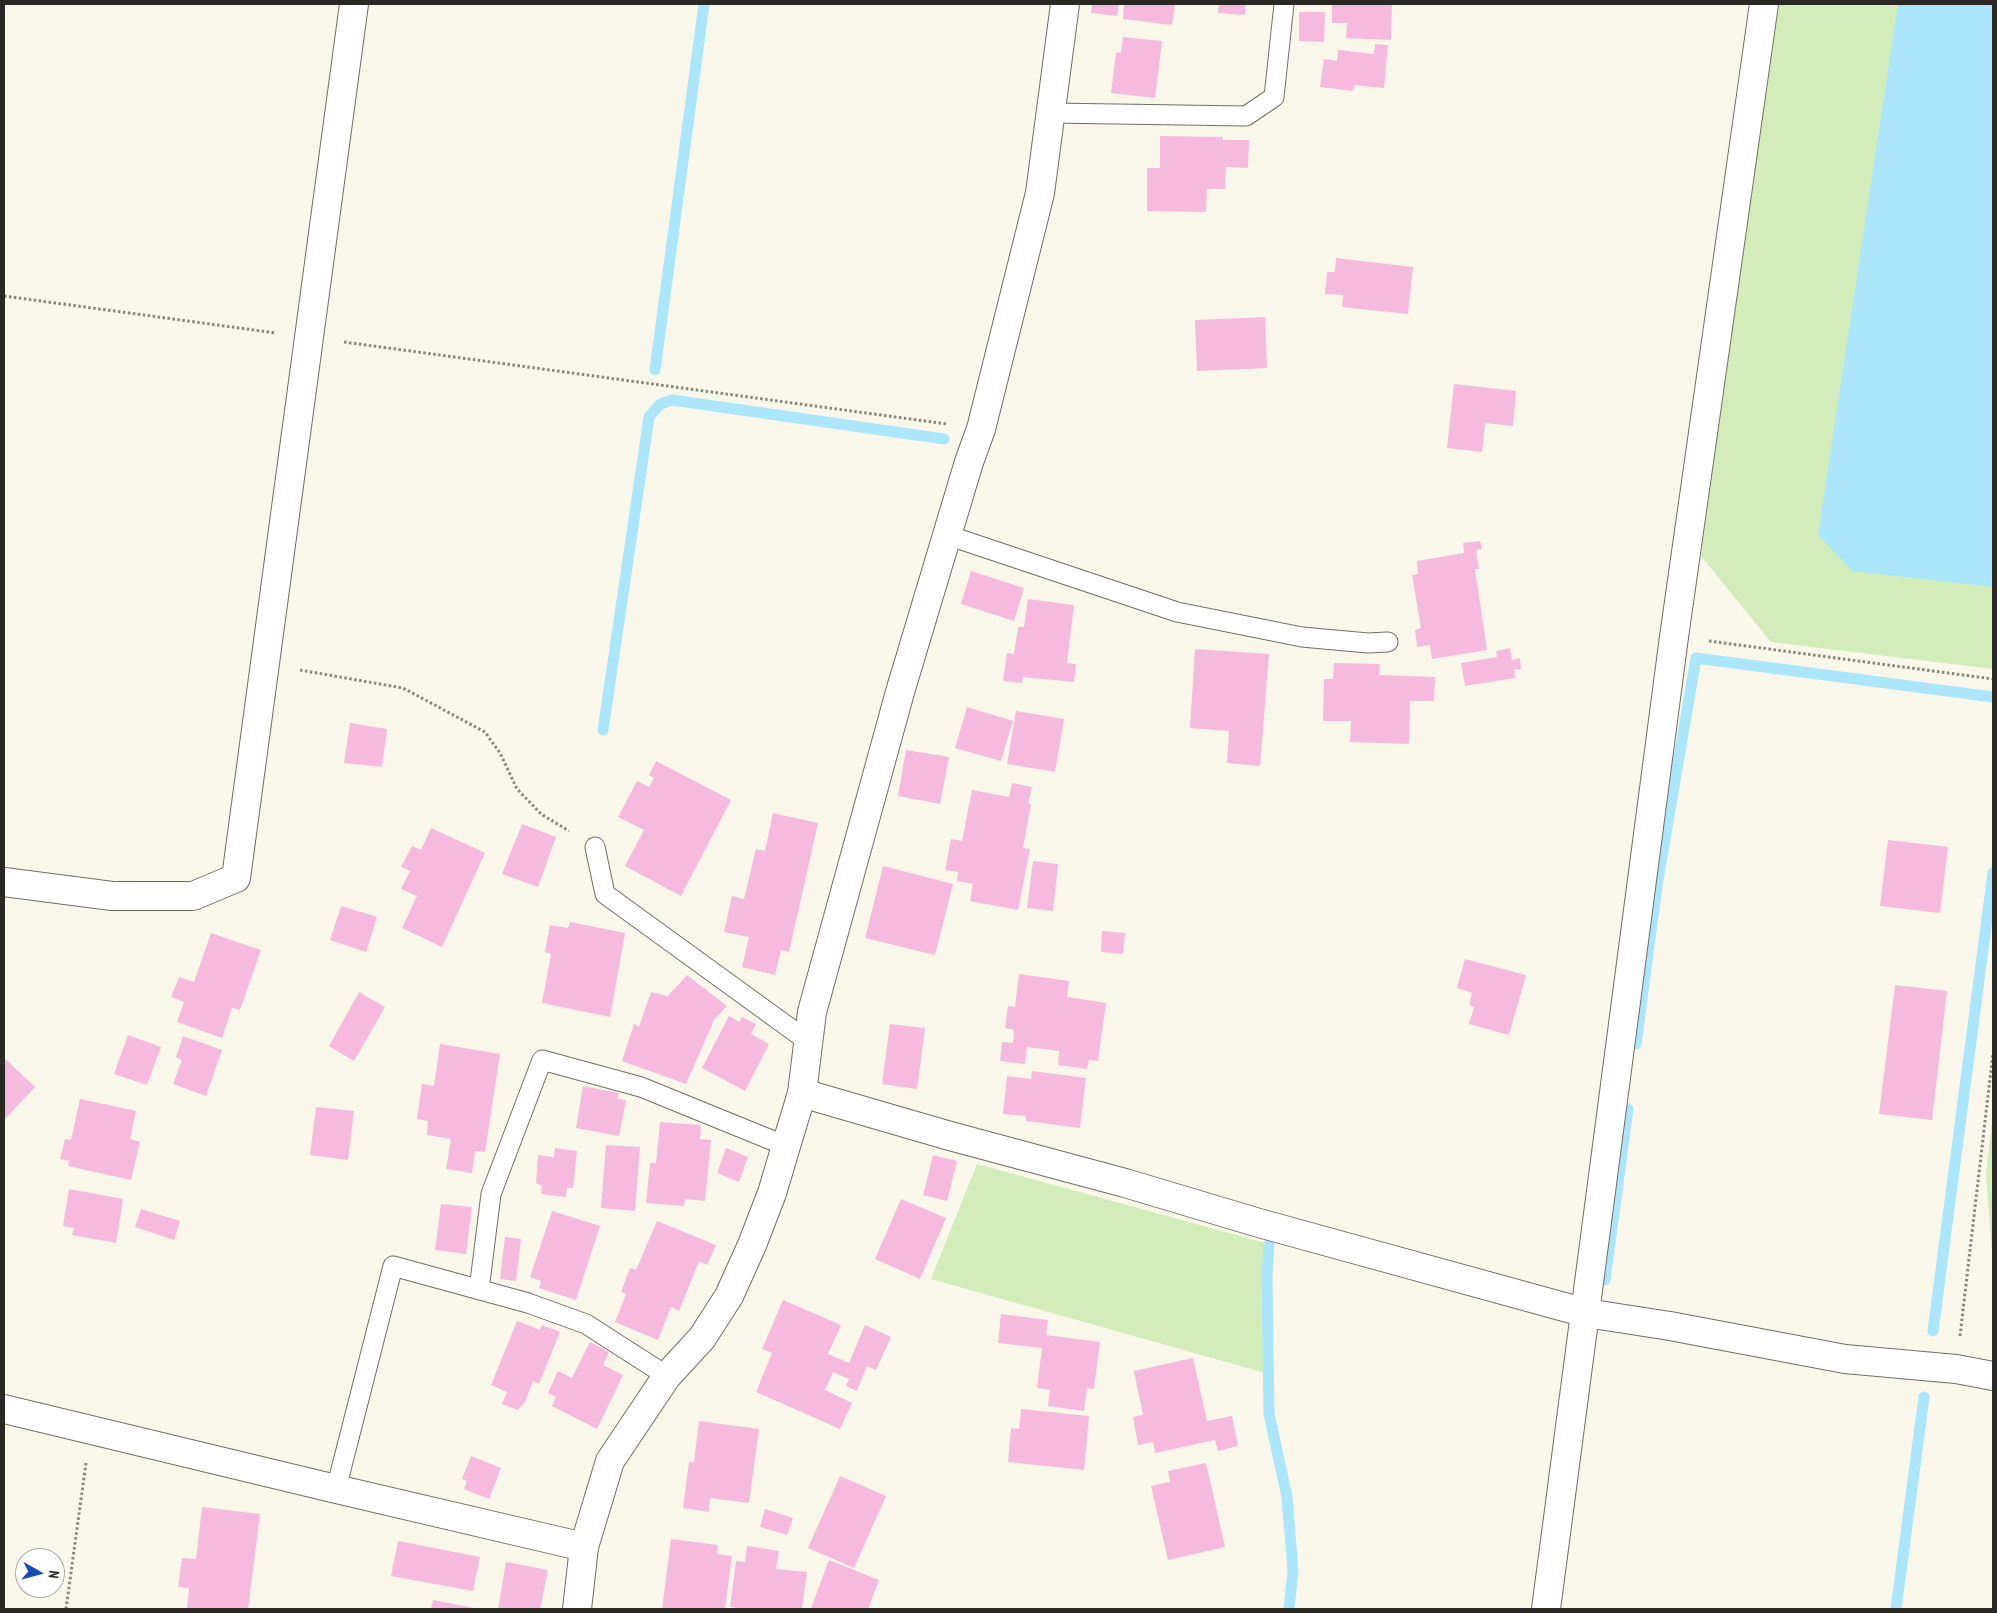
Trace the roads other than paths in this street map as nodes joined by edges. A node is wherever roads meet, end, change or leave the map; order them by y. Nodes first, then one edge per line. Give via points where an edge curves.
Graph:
1 (354, 4) edge
2 (1065, 4) edge
3 (1284, 4) edge
4 (1764, 4) edge
5 (1051, 112) junction
6 (947, 534) junction
7 (1388, 642) dead end
8 (595, 847) road end
9 (4, 882) edge
10 (809, 1042) junction
11 (802, 1093) junction
12 (786, 1146) junction
13 (479, 1290) junction
14 (1586, 1313) junction
15 (667, 1376) junction
16 (1993, 1376) edge
17 (4, 1408) edge
18 (336, 1489) junction
19 (584, 1547) junction
20 (577, 1609) edge
21 (1546, 1609) edge

1 - 9 street via 236,878 192,896 112,896
2 - 5 street
3 - 5 lane via 1274,97 1246,116
4 - 14 street via 1674,637
5 - 6 street via 1040,193 981,429
6 - 7 lane via 1176,612 1302,637
6 - 10 street via 812,1012
8 - 10 lane via 605,894
10 - 11 street
11 - 12 street
11 - 14 street
12 - 13 lane via 641,1087 542,1060 491,1194
12 - 15 street via 772,1193 729,1296 702,1338
13 - 15 lane via 586,1324
13 - 18 lane via 394,1266
14 - 16 street via 1845,1359 1956,1369
14 - 21 street
15 - 19 street via 610,1461
17 - 18 street
18 - 19 street
19 - 20 street

